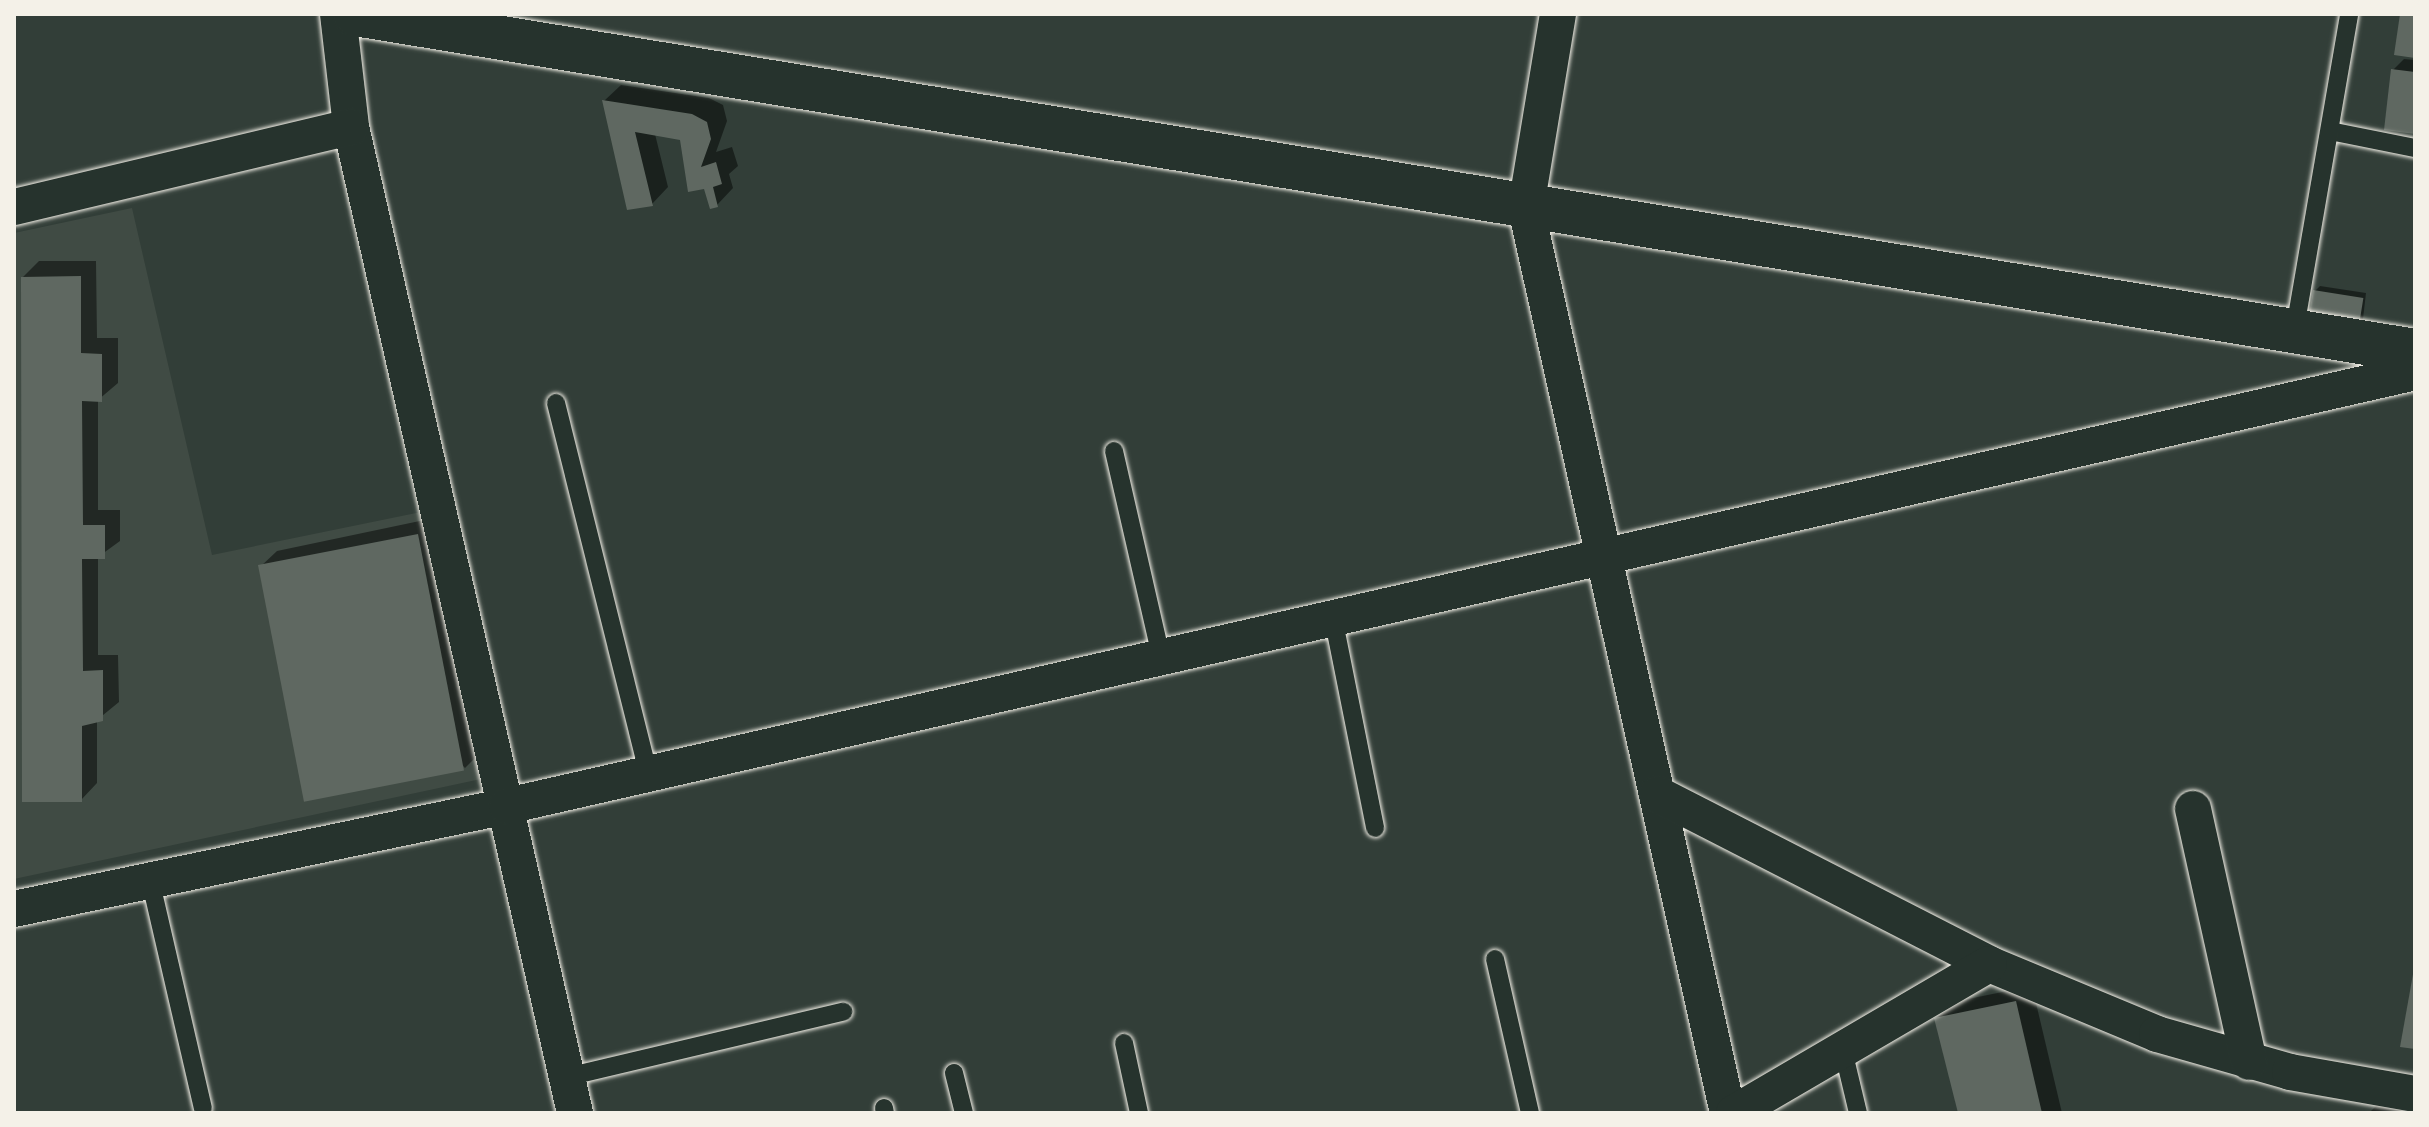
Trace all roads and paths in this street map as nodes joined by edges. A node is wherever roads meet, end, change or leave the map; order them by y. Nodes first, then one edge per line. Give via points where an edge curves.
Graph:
1 (338, 14) edge
2 (355, 14) edge
3 (1558, 14) edge
4 (2349, 14) edge
5 (351, 127) junction
6 (2330, 131) junction
7 (2415, 148) edge
8 (14, 207) edge
9 (1526, 208) junction
10 (2295, 328) junction
11 (2415, 351) edge
12 (2415, 372) edge
13 (556, 403) dead end
14 (1114, 451) dead end
15 (1607, 556) junction
16 (1333, 617) junction
17 (1161, 656) junction
18 (648, 771) junction
19 (1657, 794) junction
20 (507, 806) junction
21 (2193, 809) dead end
22 (1375, 828) dead end
23 (150, 879) junction
24 (14, 909) edge
25 (1495, 959) dead end
26 (1989, 964) junction
27 (843, 1012) dead end
28 (1124, 1043) dead end
29 (1843, 1050) junction
30 (2249, 1062) junction
31 (954, 1073) dead end
32 (567, 1077) junction
33 (2415, 1094) edge
34 (203, 1108) dead end
35 (575, 1113) edge
36 (964, 1113) edge
37 (1139, 1113) edge
38 (1530, 1113) edge
39 (1728, 1113) edge
40 (1734, 1113) edge
41 (1858, 1113) edge

1 - 5 street
2 - 9 street via 1038,123
3 - 9 street
4 - 6 lane
5 - 8 street
5 - 20 street
6 - 7 lane
6 - 10 lane
9 - 10 street
9 - 15 street
10 - 11 street
12 - 15 street
13 - 18 lane
14 - 17 lane
15 - 16 street
15 - 19 street
16 - 17 street
16 - 22 lane
17 - 18 street
18 - 20 street
19 - 26 street
19 - 39 street
20 - 23 street
20 - 32 street
21 - 30 street
23 - 24 street
23 - 34 lane
25 - 38 lane
26 - 29 street
26 - 30 street via 2157,1034
27 - 32 lane
28 - 37 lane
29 - 40 street
29 - 41 lane
30 - 33 street
31 - 36 lane
32 - 35 street

